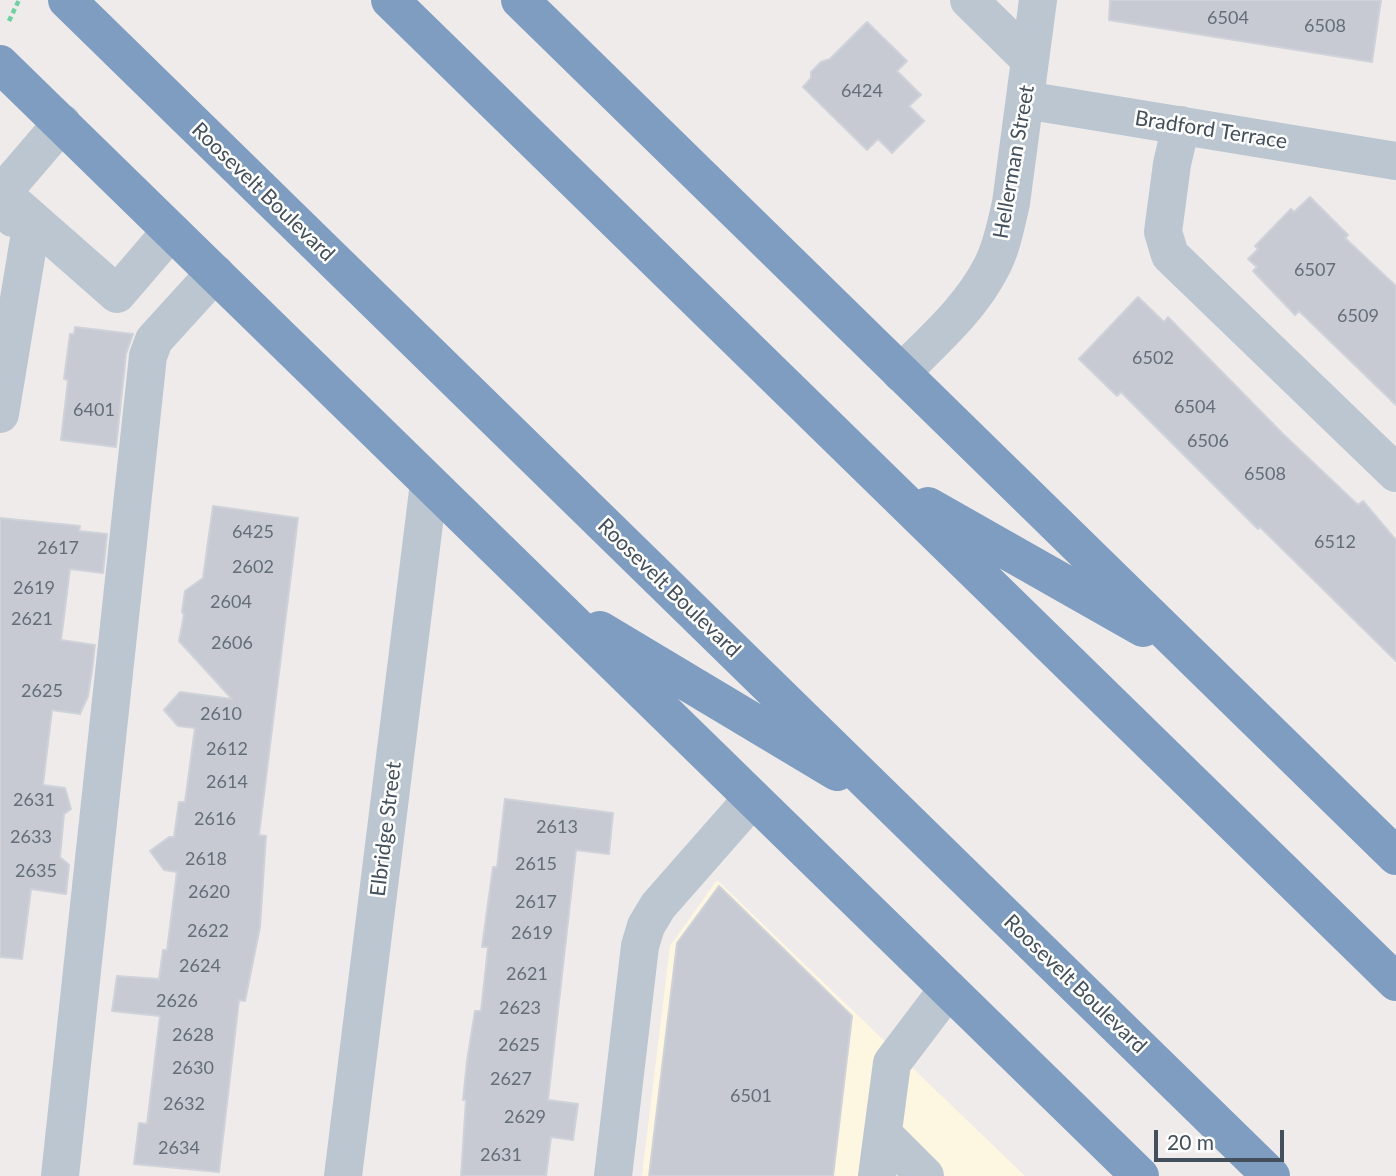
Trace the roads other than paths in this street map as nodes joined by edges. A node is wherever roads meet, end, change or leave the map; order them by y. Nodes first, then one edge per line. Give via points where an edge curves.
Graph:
1 (67, 0) edge
2 (390, 0) edge
3 (520, 0) edge
4 (969, 0) edge
5 (1038, 0) edge
6 (1030, 60) junction
7 (0, 64) edge
8 (1025, 100) junction
9 (62, 124) junction
10 (1181, 125) junction
11 (1396, 161) edge
12 (16, 218) edge
13 (171, 231) junction
14 (215, 273) junction
15 (901, 373) junction
16 (0, 414) edge
17 (1396, 473) edge
18 (881, 479) junction
19 (429, 483) junction
20 (545, 596) junction
21 (1191, 655) junction
22 (752, 799) junction
23 (892, 805) junction
24 (1396, 856) edge
25 (1396, 982) edge
26 (948, 989) junction
27 (883, 1135) junction
28 (61, 1176) edge
29 (344, 1176) edge
30 (613, 1176) edge
31 (877, 1176) edge
32 (925, 1176) edge
33 (1140, 1176) edge
34 (1271, 1176) edge

1 - 23 highway, Roosevelt Boulevard
2 - 18 highway
3 - 15 highway
4 - 6 street
5 - 6 street, Hellerman Street
6 - 8 street, Hellerman Street
7 - 9 highway
8 - 10 street, Bradford Terrace
8 - 15 street, Hellerman Street via 1011,204 993,264 960,313
9 - 12 street via 2,193
9 - 13 highway
10 - 11 street, Bradford Terrace
10 - 17 street via 1163,232 1170,255
12 - 13 street via 117,294
12 - 16 street
13 - 14 highway
14 - 19 highway
14 - 28 street via 154,340 148,356
15 - 21 highway
18 - 21 highway
18 - 25 highway
19 - 20 highway
19 - 29 street, Elbridge Street
20 - 22 highway
20 - 23 highway
21 - 24 highway
22 - 26 highway
22 - 30 street via 658,906 646,926
23 - 34 highway, Roosevelt Boulevard
26 - 27 street via 892,1062
26 - 33 highway
27 - 31 street
27 - 32 street

